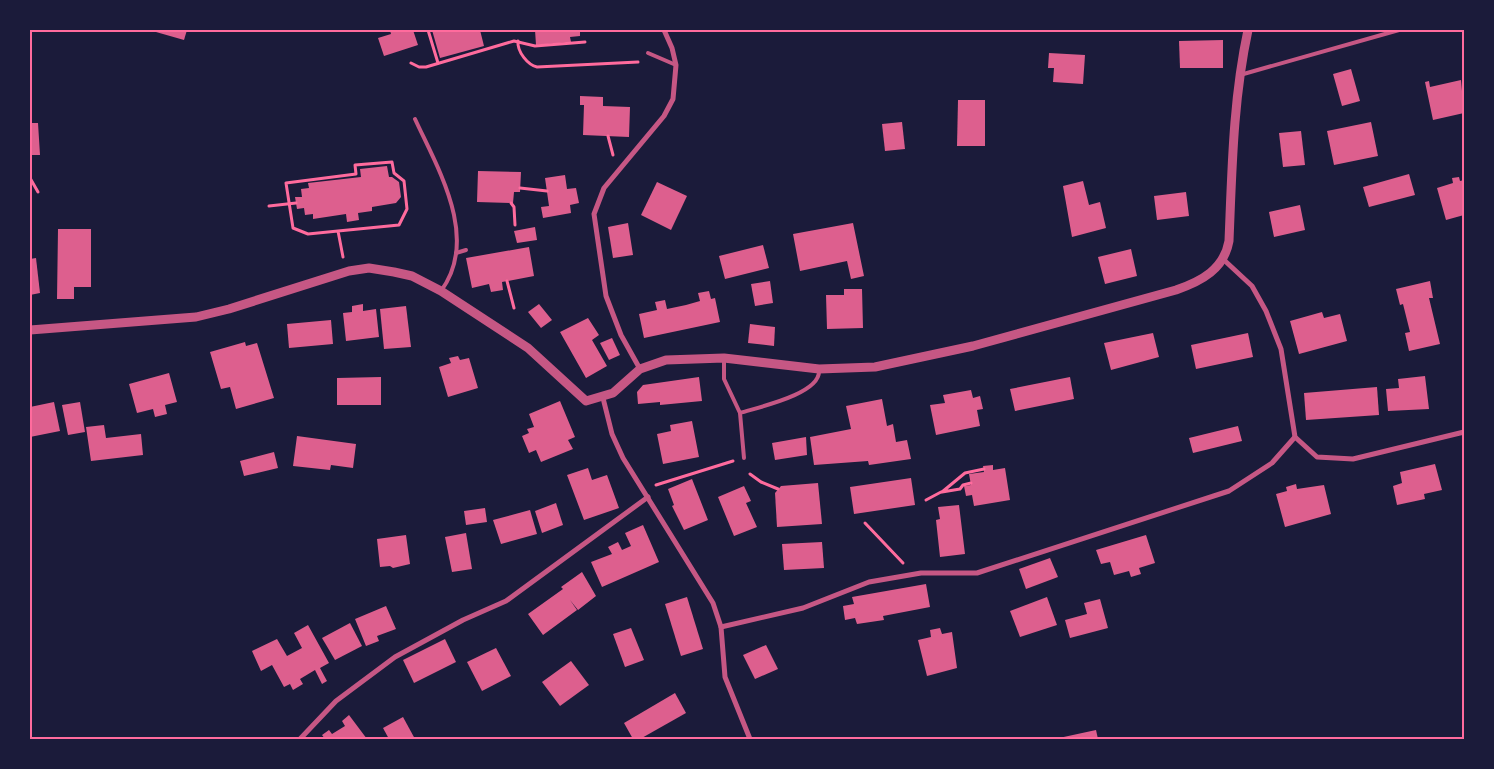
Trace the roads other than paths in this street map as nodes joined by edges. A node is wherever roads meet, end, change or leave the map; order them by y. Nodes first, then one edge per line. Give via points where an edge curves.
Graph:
1 (664, 30) edge
2 (1248, 30) edge
3 (1399, 30) edge
4 (648, 53) dead end
5 (676, 65) junction
6 (1239, 75) junction
7 (415, 119) dead end
8 (466, 250) dead end
9 (456, 253) junction
10 (1224, 260) junction
11 (441, 291) junction
12 (30, 330) edge
13 (724, 358) junction
14 (640, 369) junction
15 (819, 369) junction
16 (603, 398) junction
17 (740, 413) junction
18 (1464, 432) edge
19 (1295, 437) junction
20 (744, 458) dead end
21 (648, 497) junction
22 (721, 627) junction
23 (300, 739) edge
24 (750, 739) edge

1 - 5 street
2 - 6 street
3 - 6 lane
4 - 5 lane
5 - 14 street via 673,99 664,116 604,188 594,214 606,296 621,335
6 - 10 street via 1229,240
7 - 9 lane via 447,188 456,232
8 - 9 lane
9 - 11 lane via 450,276
10 - 15 street via 1208,274 1184,287 1076,319 906,362 853,370
10 - 19 street via 1252,286 1269,319 1281,350
11 - 12 street via 412,276 369,268 325,277 229,309 196,316
11 - 16 street via 528,348 581,399
13 - 14 street via 682,358 653,363
13 - 15 street
13 - 17 lane via 724,379
14 - 16 street via 622,387
15 - 17 lane via 819,377 805,391
16 - 21 street via 612,434
17 - 20 lane
18 - 19 street via 1353,459 1316,456
19 - 22 street via 1272,463 1229,491 977,573 921,574 869,582 803,608
21 - 22 street via 713,603
21 - 23 street via 506,601 395,657 336,701
22 - 24 street via 725,677

